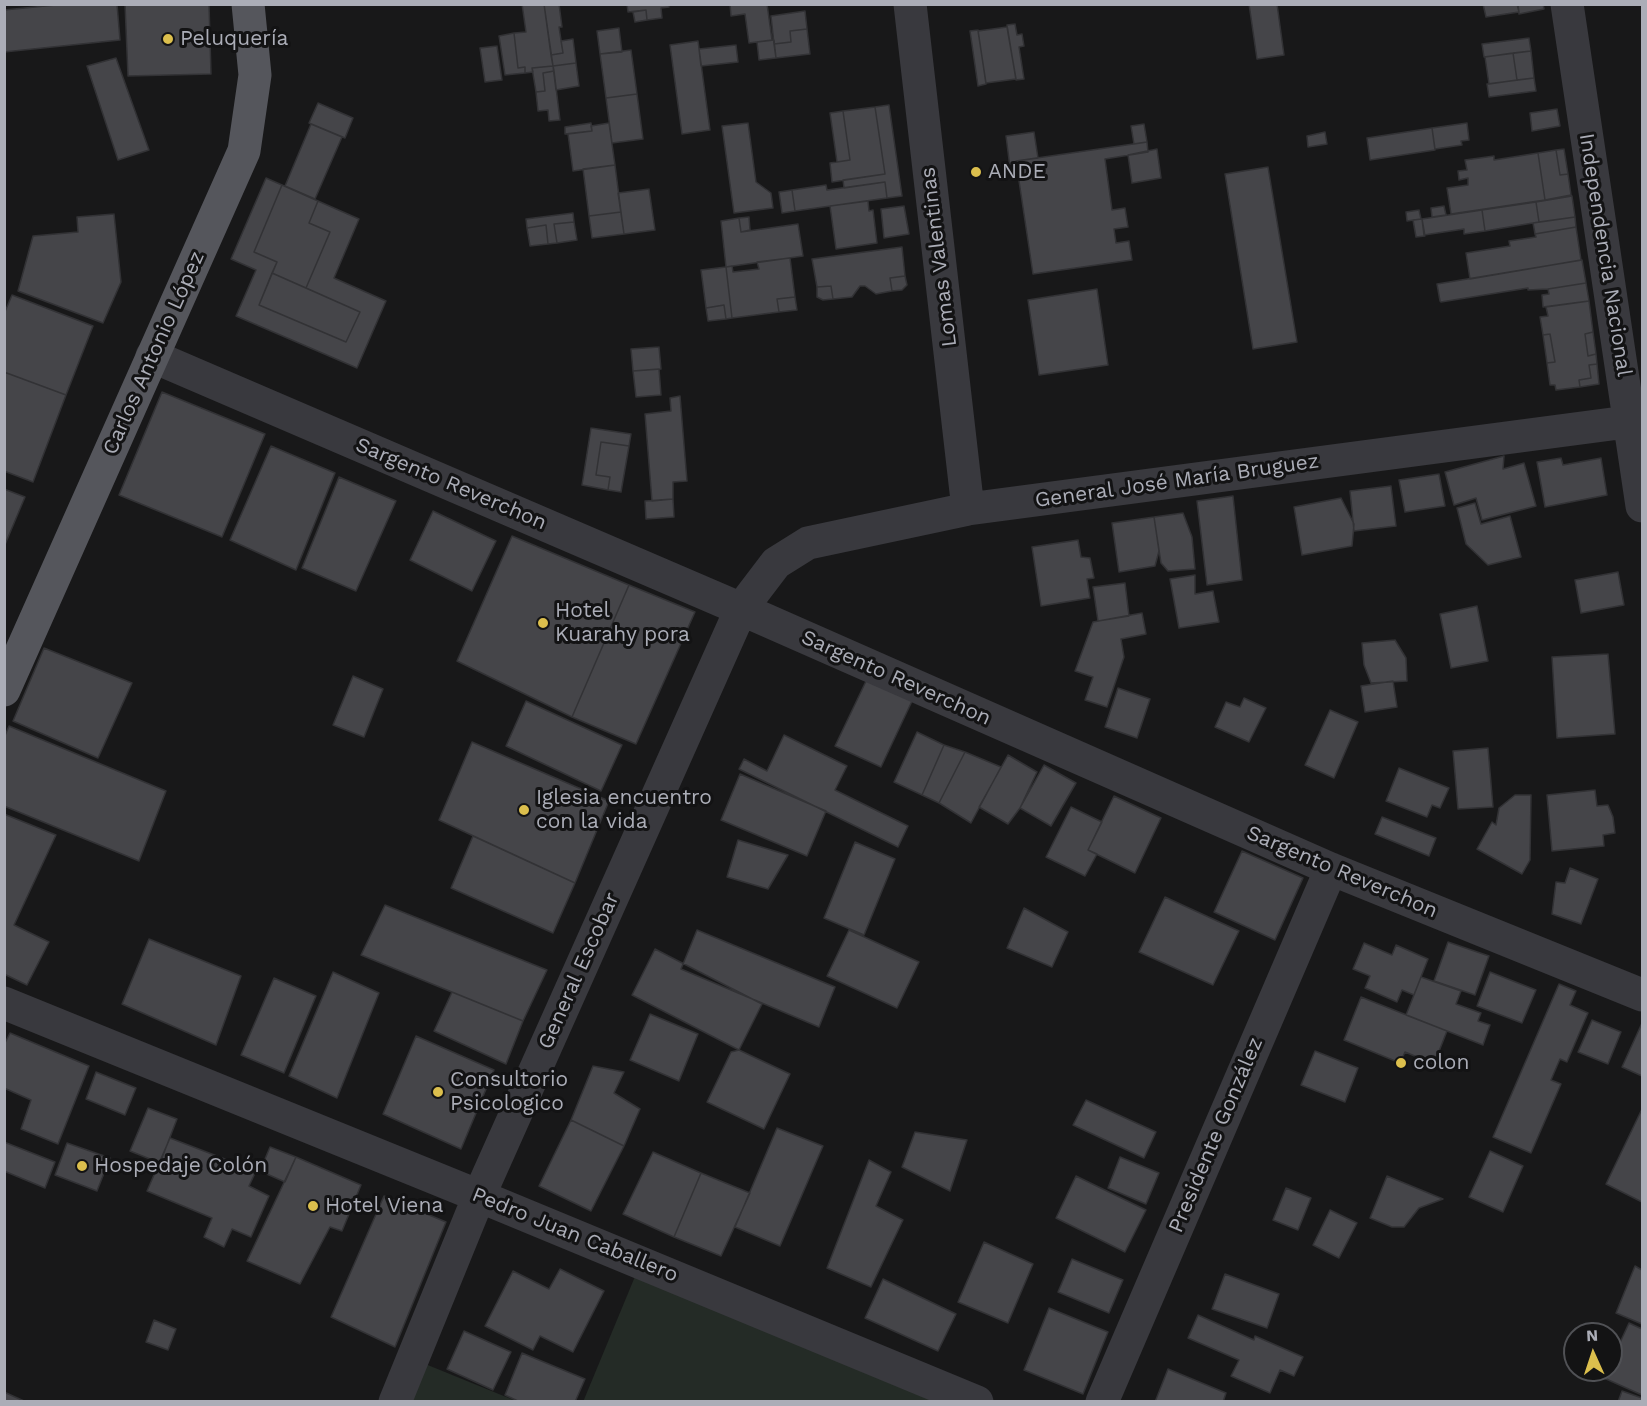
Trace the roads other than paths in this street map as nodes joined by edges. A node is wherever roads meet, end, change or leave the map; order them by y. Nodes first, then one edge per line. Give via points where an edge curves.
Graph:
1 (248, 4) edge
2 (910, 4) edge
3 (1567, 4) edge
4 (152, 356) junction
5 (1636, 421) edge
6 (1642, 506) edge
7 (968, 509) junction
8 (741, 609) junction
9 (4, 690) edge
10 (1330, 869) junction
11 (1642, 995) edge
12 (4, 1003) edge
13 (479, 1196) junction
14 (396, 1401) edge
15 (977, 1401) edge
16 (1101, 1401) edge

1 - 4 main road, Carlos Antonio López via 255,75 244,151
2 - 7 street, Lomas Valentinas
3 - 5 street, Independencia Nacional
4 - 8 street, Sargento Reverchon
4 - 9 main road, Carlos Antonio López
5 - 6 street, Independencia Nacional
5 - 7 street, General José María Bruguez
7 - 8 street, General José María Bruguez via 808,543 776,563
8 - 10 street, Sargento Reverchon
8 - 13 street, General Escobar
10 - 11 street, Sargento Reverchon
10 - 16 street, Presidente González
12 - 13 street, Pedro Juan Caballero
13 - 14 street, General Escobar
13 - 15 street, Pedro Juan Caballero

